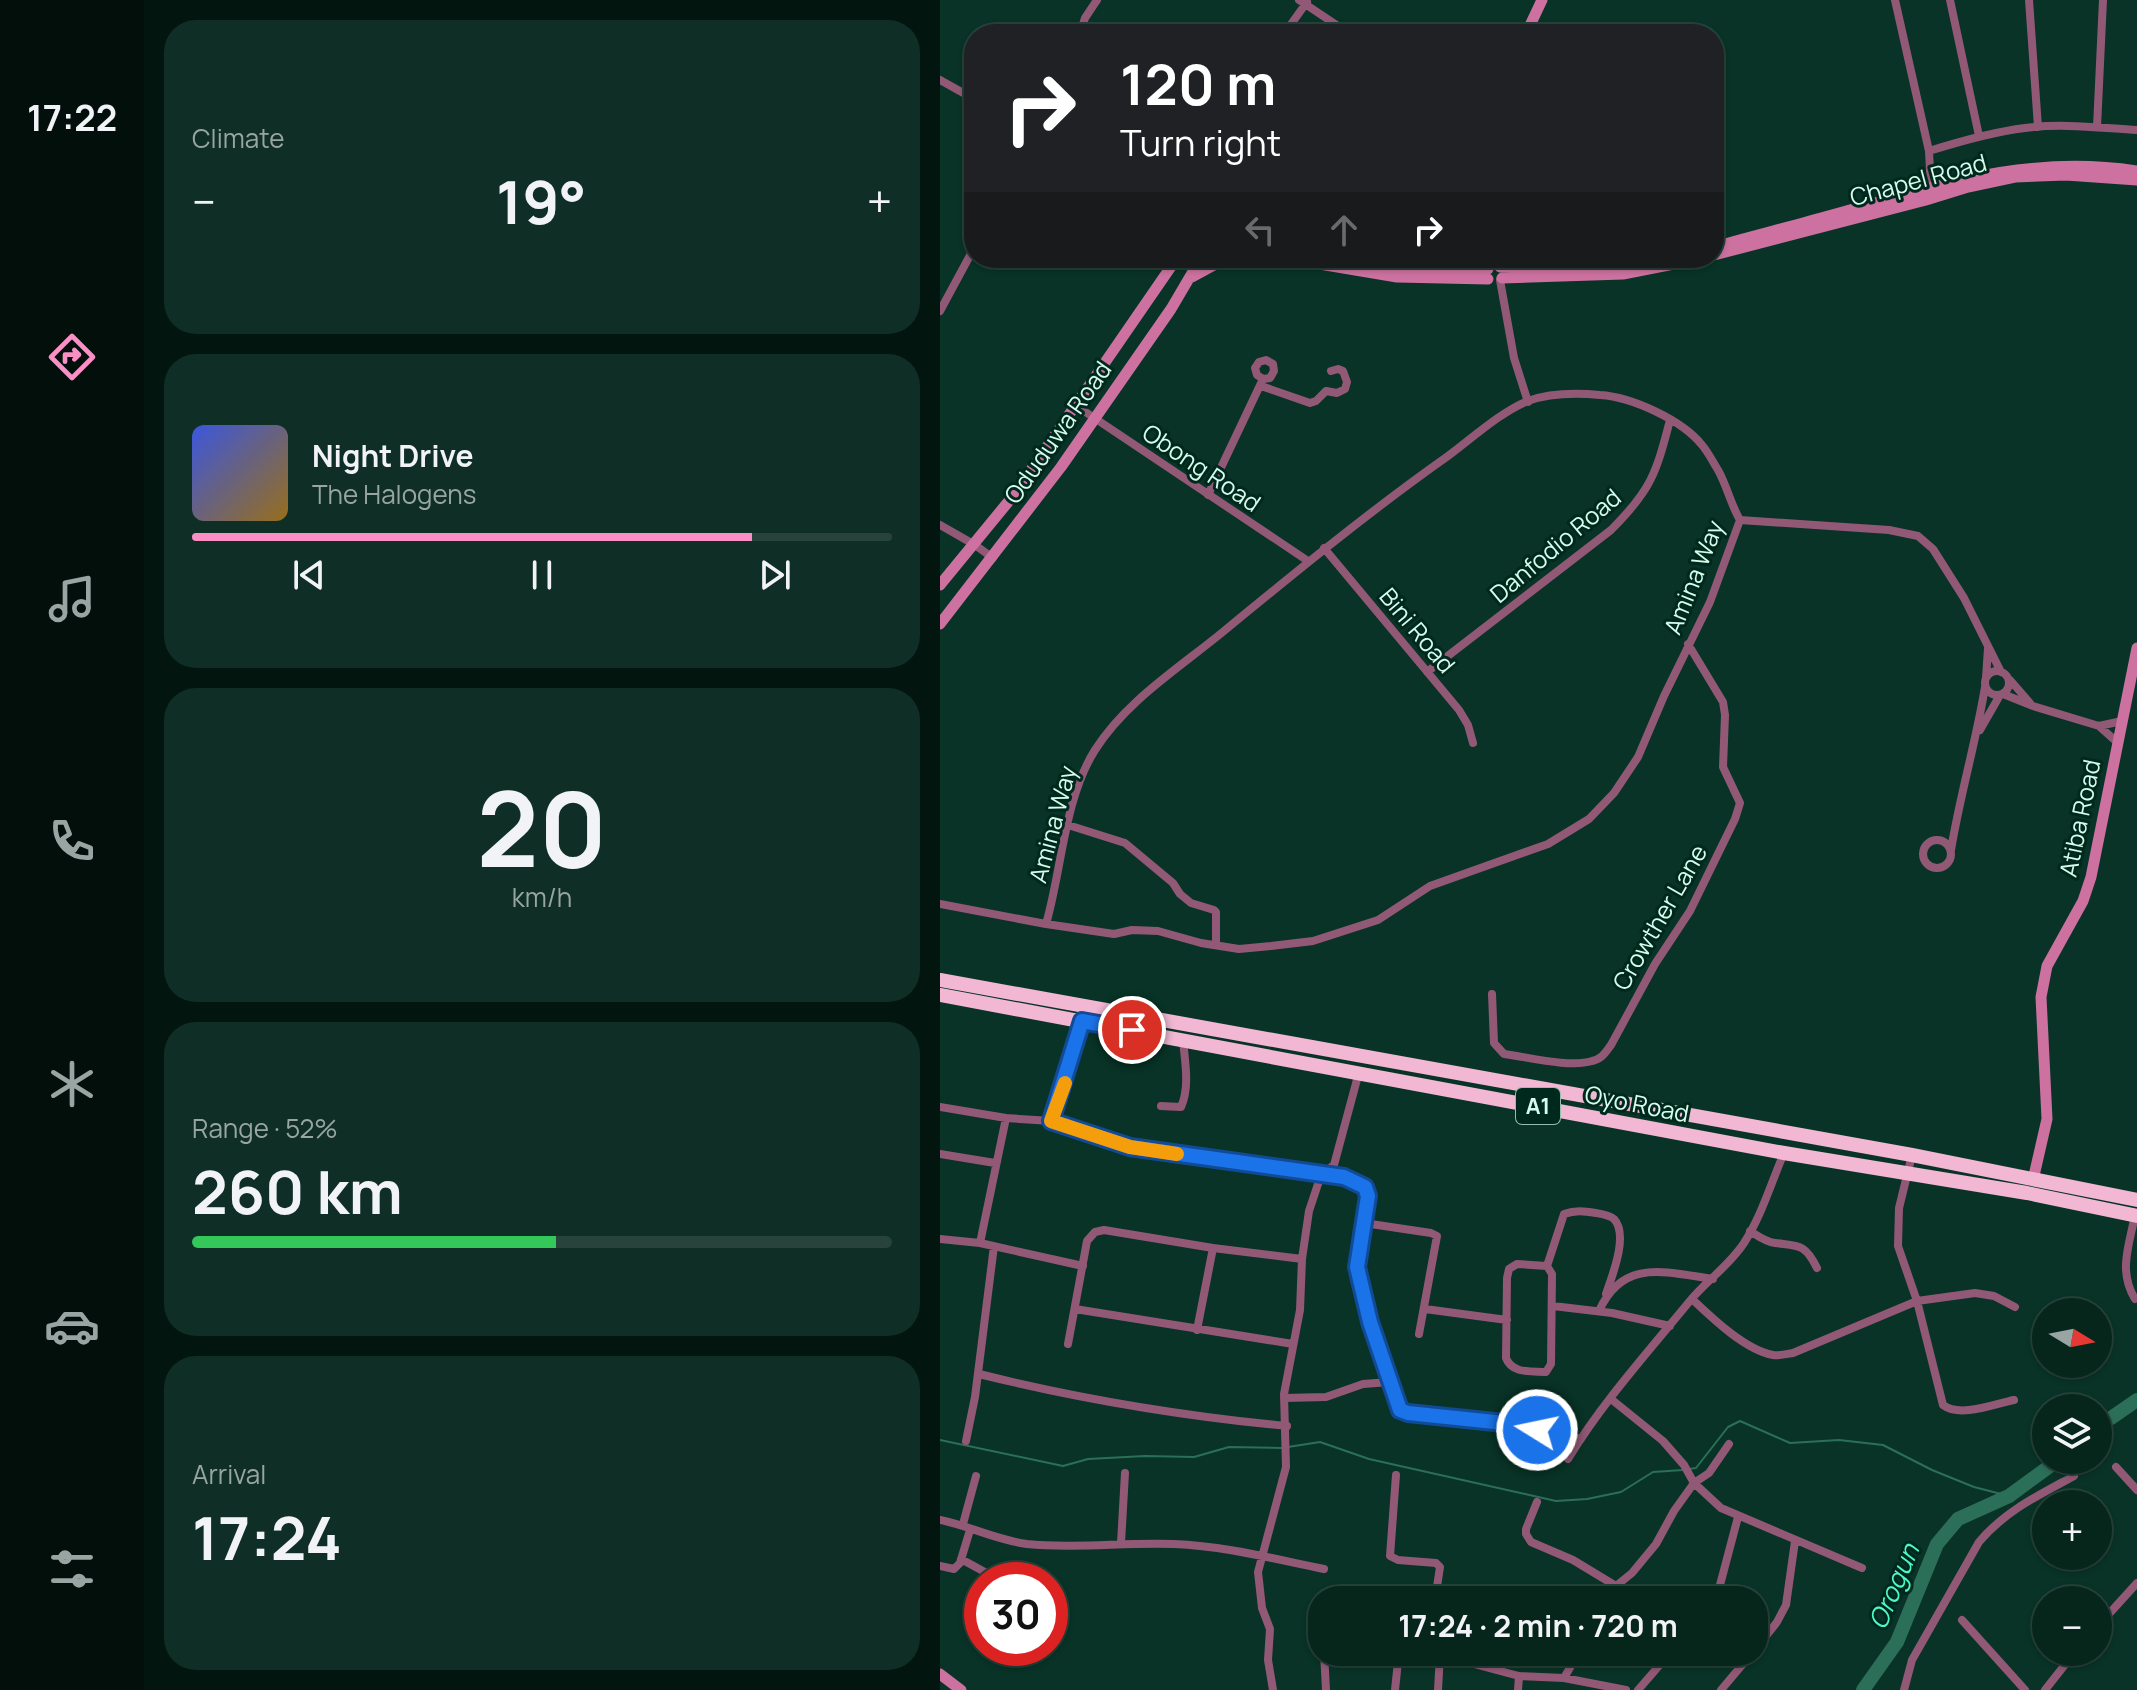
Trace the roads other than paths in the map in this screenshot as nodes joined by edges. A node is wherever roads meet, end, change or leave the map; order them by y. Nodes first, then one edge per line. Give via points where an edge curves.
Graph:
1 (1097, 0) edge
2 (1542, 0) edge
3 (1895, 0) edge
4 (1950, 0) edge
5 (2029, 0) edge
6 (2103, 0) edge
7 (1304, 1) edge
8 (1083, 24) edge
9 (1290, 24) edge
10 (1336, 24) edge
11 (1531, 24) edge
12 (940, 80) edge
13 (964, 93) edge
14 (2038, 127) junction
15 (2097, 127) junction
16 (2137, 130) edge
17 (1979, 136) junction
18 (1929, 151) junction
19 (2137, 171) edge
20 (2137, 180) edge
21 (1932, 192) junction
22 (1724, 244) edge
23 (1724, 252) edge
24 (964, 267) edge
25 (1170, 268) edge
26 (1195, 268) edge
27 (1209, 268) edge
28 (1343, 268) edge
29 (1386, 268) edge
30 (1546, 268) edge
31 (1653, 268) edge
32 (1494, 270) edge
33 (1189, 279) junction
34 (940, 311) edge
35 (1331, 371) dead end
36 (1528, 402) junction
37 (1075, 405) junction
38 (1093, 419) junction
39 (1670, 420) junction
40 (1208, 495) junction
41 (1740, 520) junction
42 (940, 525) edge
43 (975, 545) junction
44 (1324, 548) junction
45 (993, 558) junction
46 (1308, 561) junction
47 (940, 585) edge
48 (940, 624) edge
49 (1688, 644) junction
50 (1988, 647) junction
51 (2137, 648) edge
52 (1427, 672) junction
53 (2005, 675) junction
54 (1985, 683) junction
55 (2002, 694) junction
56 (2033, 706) junction
57 (2122, 721) junction
58 (2099, 726) junction
59 (1977, 734) junction
60 (1473, 743) dead end
61 (2118, 743) junction
62 (1068, 825) junction
63 (1951, 850) dead end
64 (940, 904) edge
65 (1046, 924) junction
66 (1216, 945) junction
67 (940, 980) edge
68 (974, 994) junction
69 (1492, 994) dead end
70 (940, 995) edge
71 (1082, 1021) junction
72 (1183, 1040) junction
73 (1359, 1072) junction
74 (1161, 1106) dead end
75 (940, 1107) edge
76 (1006, 1118) junction
77 (1051, 1121) junction
78 (1784, 1153) junction
79 (940, 1154) edge
80 (1912, 1155) junction
81 (995, 1163) junction
82 (1909, 1172) junction
83 (1321, 1175) junction
84 (2033, 1180) junction
85 (2136, 1210) edge
86 (1364, 1223) junction
87 (1750, 1231) junction
88 (940, 1239) edge
89 (980, 1243) junction
90 (994, 1246) junction
91 (1213, 1248) junction
92 (1302, 1259) junction
93 (1083, 1266) junction
94 (1547, 1266) junction
95 (1817, 1268) dead end
96 (1713, 1279) junction
97 (1606, 1294) junction
98 (1692, 1299) junction
99 (2135, 1299) dead end
100 (1917, 1301) junction
101 (1553, 1306) junction
102 (2015, 1307) dead end
103 (1075, 1309) junction
104 (1425, 1309) junction
105 (1599, 1311) junction
106 (1507, 1320) junction
107 (1670, 1326) junction
108 (1197, 1330) junction
109 (1419, 1334) dead end
110 (1068, 1344) dead end
111 (1293, 1344) junction
112 (979, 1374) junction
113 (1390, 1382) junction
114 (1284, 1398) junction
115 (1611, 1399) junction
116 (2014, 1400) dead end
117 (1287, 1426) junction
118 (1581, 1439) junction
119 (966, 1441) dead end
120 (1729, 1444) dead end
121 (1568, 1459) dead end
122 (2116, 1467) dead end
123 (1125, 1473) dead end
124 (1396, 1475) dead end
125 (976, 1476) dead end
126 (2074, 1476) dead end
127 (1694, 1483) junction
128 (2137, 1490) edge
129 (1537, 1502) dead end
130 (1738, 1517) junction
131 (940, 1520) edge
132 (966, 1527) junction
133 (1795, 1541) junction
134 (1121, 1543) junction
135 (1262, 1557) junction
136 (961, 1559) junction
137 (966, 1562) edge
138 (940, 1566) edge
139 (1862, 1568) dead end
140 (1324, 1569) dead end
141 (2137, 1583) edge
142 (1437, 1586) edge
143 (1616, 1586) joint
144 (1718, 1586) edge
145 (2112, 1611) edge
146 (1962, 1620) dead end
147 (1768, 1634) edge
148 (1325, 1666) edge
149 (1398, 1666) edge
150 (1439, 1666) edge
151 (1483, 1666) edge
152 (1571, 1666) edge
153 (1659, 1666) edge
154 (1742, 1666) edge
155 (2064, 1666) edge
156 (940, 1674) edge
157 (1519, 1676) junction
158 (1564, 1678) junction
159 (961, 1690) edge
160 (1273, 1690) edge
161 (1326, 1690) edge
162 (1395, 1690) edge
163 (1438, 1690) edge
164 (1518, 1690) edge
165 (1626, 1690) edge
166 (1638, 1690) edge
167 (1721, 1690) edge
168 (1904, 1690) edge
169 (2025, 1690) edge
170 (2045, 1690) edge

1 - 8 street
2 - 11 street
3 - 18 street
4 - 17 street
5 - 14 street
6 - 15 street
7 - 9 street
7 - 10 street
12 - 13 street
14 - 15 street
14 - 17 street
15 - 16 street
17 - 18 street
18 - 21 street
19 - 21 street, Chapel Road via 2068,165 2014,169 1966,177
20 - 21 street, Chapel Road via 2015,177
21 - 22 street, Chapel Road
21 - 23 street, Chapel Road
24 - 34 street
25 - 37 street, Oduduwa Road
26 - 33 street, Oduduwa Road
27 - 33 street
28 - 32 street via 1397,277
29 - 32 street
30 - 32 street
31 - 32 street via 1623,274
32 - 36 street
33 - 38 street, Oduduwa Road
35 - 40 street via 1343,371 1345,389 1326,391 1310,403 1262,383
36 - 39 street, Amina Way via 1602,395
36 - 44 street, Amina Way
37 - 38 street, Obong Road
37 - 43 street, Oduduwa Road
38 - 40 street, Obong Road
38 - 45 street, Oduduwa Road
39 - 41 street, Amina Way via 1701,444
39 - 52 street, Danfodio Road via 1656,472 1636,505
40 - 46 street, Obong Road
41 - 49 street, Amina Way via 1710,602
41 - 50 street via 1918,536 1933,549 1964,598
42 - 43 street
43 - 45 street
43 - 47 street, Oduduwa Road
44 - 46 street, Amina Way
44 - 52 street, Bini Road
45 - 48 street, Oduduwa Road
46 - 62 street, Amina Way via 1126,711 1086,765
49 - 66 street, Amina Way via 1638,757 1589,819 1548,844 1430,886 1378,920 1313,941 1239,949
49 - 69 street, Crowther Lane via 1723,702 1723,767 1740,803 1690,911 1611,1045 1595,1061 1504,1054 1494,1043
50 - 53 street
50 - 54 street
51 - 57 street, Atiba Road
52 - 60 street, Bini Road via 1459,710
53 - 54 street via 1992,672
53 - 55 street via 2007,690
53 - 56 street
54 - 55 street via 1994,695
54 - 59 street
55 - 56 street
55 - 59 street
56 - 58 street
57 - 58 street
57 - 61 street, Atiba Road
58 - 61 street
59 - 63 street
61 - 84 street, Atiba Road via 2091,877 2047,966 2041,997 2047,1119
62 - 65 street, Amina Way
62 - 66 street via 1125,843 1191,903 1214,910
64 - 65 street, Amina Way
65 - 66 street, Amina Way via 1114,934 1158,931
67 - 68 highway, Oyo Road / A1
68 - 70 highway, Oyo Road / A1
68 - 71 highway, Oyo Road / A1
68 - 80 highway, Oyo Road / A1
71 - 72 highway, Oyo Road / A1
71 - 77 street
72 - 73 highway, Oyo Road / A1
72 - 74 street via 1184,1101 1181,1107
73 - 78 highway, Oyo Road / A1
73 - 83 street via 1334,1165
75 - 76 street
76 - 77 street
76 - 81 street
77 - 83 street via 1130,1147
78 - 82 highway, Oyo Road / A1
78 - 87 street
79 - 81 street
80 - 82 street
80 - 84 highway, Oyo Road / A1
81 - 89 street
82 - 85 highway, Oyo Road / A1
82 - 100 street via 1899,1208 1898,1246
83 - 86 street via 1344,1177 1365,1187
83 - 92 street
84 - 85 highway, Oyo Road / A1
85 - 99 street via 2124,1272
86 - 104 street via 1437,1236
86 - 113 street via 1357,1267
87 - 95 street via 1772,1243 1798,1245
87 - 96 street
88 - 89 street
89 - 90 street
90 - 93 street
90 - 112 street
91 - 92 street
91 - 93 street via 1104,1230 1087,1241
91 - 108 street
92 - 111 street
93 - 103 street
94 - 97 street via 1564,1214 1582,1210 1608,1216 1619,1228 1620,1248
94 - 101 street
94 - 106 street via 1517,1264 1509,1269
96 - 97 street via 1643,1272 1626,1277
96 - 98 street
97 - 105 street
98 - 100 street via 1720,1325 1773,1355 1793,1353
98 - 107 street
100 - 102 street via 1975,1293
100 - 116 street via 1943,1405 1959,1411
101 - 105 street
101 - 106 street via 1551,1364 1546,1372 1509,1366
103 - 108 street
103 - 110 street
104 - 106 street
104 - 109 street
105 - 107 street
107 - 115 street
108 - 111 street
111 - 114 street
112 - 117 street via 1086,1399
112 - 119 street
113 - 114 street via 1363,1384 1326,1397
113 - 118 street via 1400,1410 1408,1413 1514,1424
114 - 117 street
115 - 118 street
115 - 127 street via 1663,1441
117 - 135 street via 1283,1482
118 - 121 street
120 - 127 street via 1709,1473
122 - 128 street
123 - 134 street
124 - 142 street via 1390,1556 1436,1563
125 - 132 street
126 - 168 street via 2021,1505 1979,1542 1912,1660
127 - 130 street
127 - 143 street via 1656,1544
129 - 143 street via 1526,1529 1531,1542
130 - 133 street
130 - 144 street
131 - 132 street
132 - 134 street via 1028,1544
132 - 136 street
133 - 139 street
133 - 147 street via 1786,1605
134 - 135 street via 1226,1548
135 - 140 street
135 - 160 street via 1259,1591 1270,1629
136 - 137 street
136 - 138 street via 954,1569
141 - 145 street
146 - 169 street
148 - 161 street
149 - 162 street
150 - 163 street
151 - 157 street
152 - 158 street
153 - 166 street
154 - 167 street
155 - 170 street
156 - 159 street
157 - 158 street
157 - 164 street
158 - 165 street

